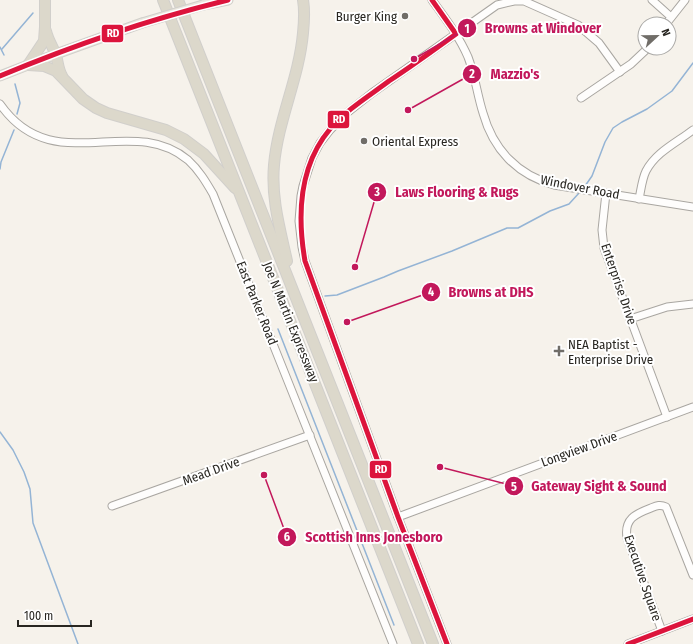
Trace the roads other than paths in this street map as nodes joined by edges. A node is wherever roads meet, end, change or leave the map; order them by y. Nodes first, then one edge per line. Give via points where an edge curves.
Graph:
1 (45, 0) edge
2 (163, 0) edge
3 (178, 0) edge
4 (228, 0) edge
5 (432, 0) edge
6 (652, 0) edge
7 (684, 0) edge
8 (304, 1) edge
9 (670, 16) edge
10 (672, 16) edge
11 (45, 27) junction
12 (456, 34) junction
13 (56, 54) junction
14 (640, 56) edge
15 (28, 65) junction
16 (620, 72) junction
17 (0, 76) edge
18 (62, 76) junction
19 (581, 98) dead end
20 (0, 104) edge
21 (692, 132) edge
22 (239, 192) junction
23 (606, 193) junction
24 (639, 199) junction
25 (693, 207) edge
26 (292, 287) junction
27 (693, 304) edge
28 (630, 319) junction
29 (693, 407) edge
30 (667, 417) junction
31 (310, 435) junction
32 (112, 506) dead end
33 (398, 517) junction
34 (693, 575) edge
35 (693, 619) edge
36 (662, 632) junction
37 (393, 644) edge
38 (418, 644) edge
39 (433, 644) edge
40 (447, 644) edge
41 (628, 644) edge

1 - 11 highway
2 - 22 highway, Joe N Martin Expressway
3 - 26 highway, Joe N Martin Expressway
4 - 13 main road, bridge via 142,23
5 - 12 street, Windover Road
6 - 9 street
7 - 10 street
8 - 26 highway via 304,27 297,69 279,139 273,180 276,213
11 - 13 highway
11 - 15 highway via 44,41
12 - 16 street via 497,5 524,1 588,32 600,43
12 - 23 street, Windover Road via 473,71 486,123 505,156 523,172 545,183
12 - 33 street via 360,102 330,130 312,158 301,196 299,221 305,261
13 - 15 main road
13 - 18 highway
14 - 16 street
15 - 17 main road
15 - 18 highway via 51,68
16 - 19 street
18 - 22 highway via 83,99 96,108 166,130 184,139 204,154
20 - 31 street, East Parker Road via 18,123 48,140 79,144 150,142 173,150 188,160 202,175 213,194
21 - 24 street via 660,153 650,163 643,178
22 - 38 highway, Joe N Martin Expressway
23 - 24 street, Windover Road
23 - 28 street, Enterprise Drive via 602,230 604,248
24 - 25 street, Windover Road
26 - 39 highway, Joe N Martin Expressway
27 - 28 street via 667,308
28 - 30 street, Enterprise Drive
29 - 30 street, Longview Drive
30 - 33 street, Longview Drive
31 - 32 street, Mead Drive
31 - 37 street, East Parker Road
33 - 40 street
34 - 36 street, Executive Square via 666,507 660,505 634,516 627,527 627,538
35 - 36 street
36 - 41 street

